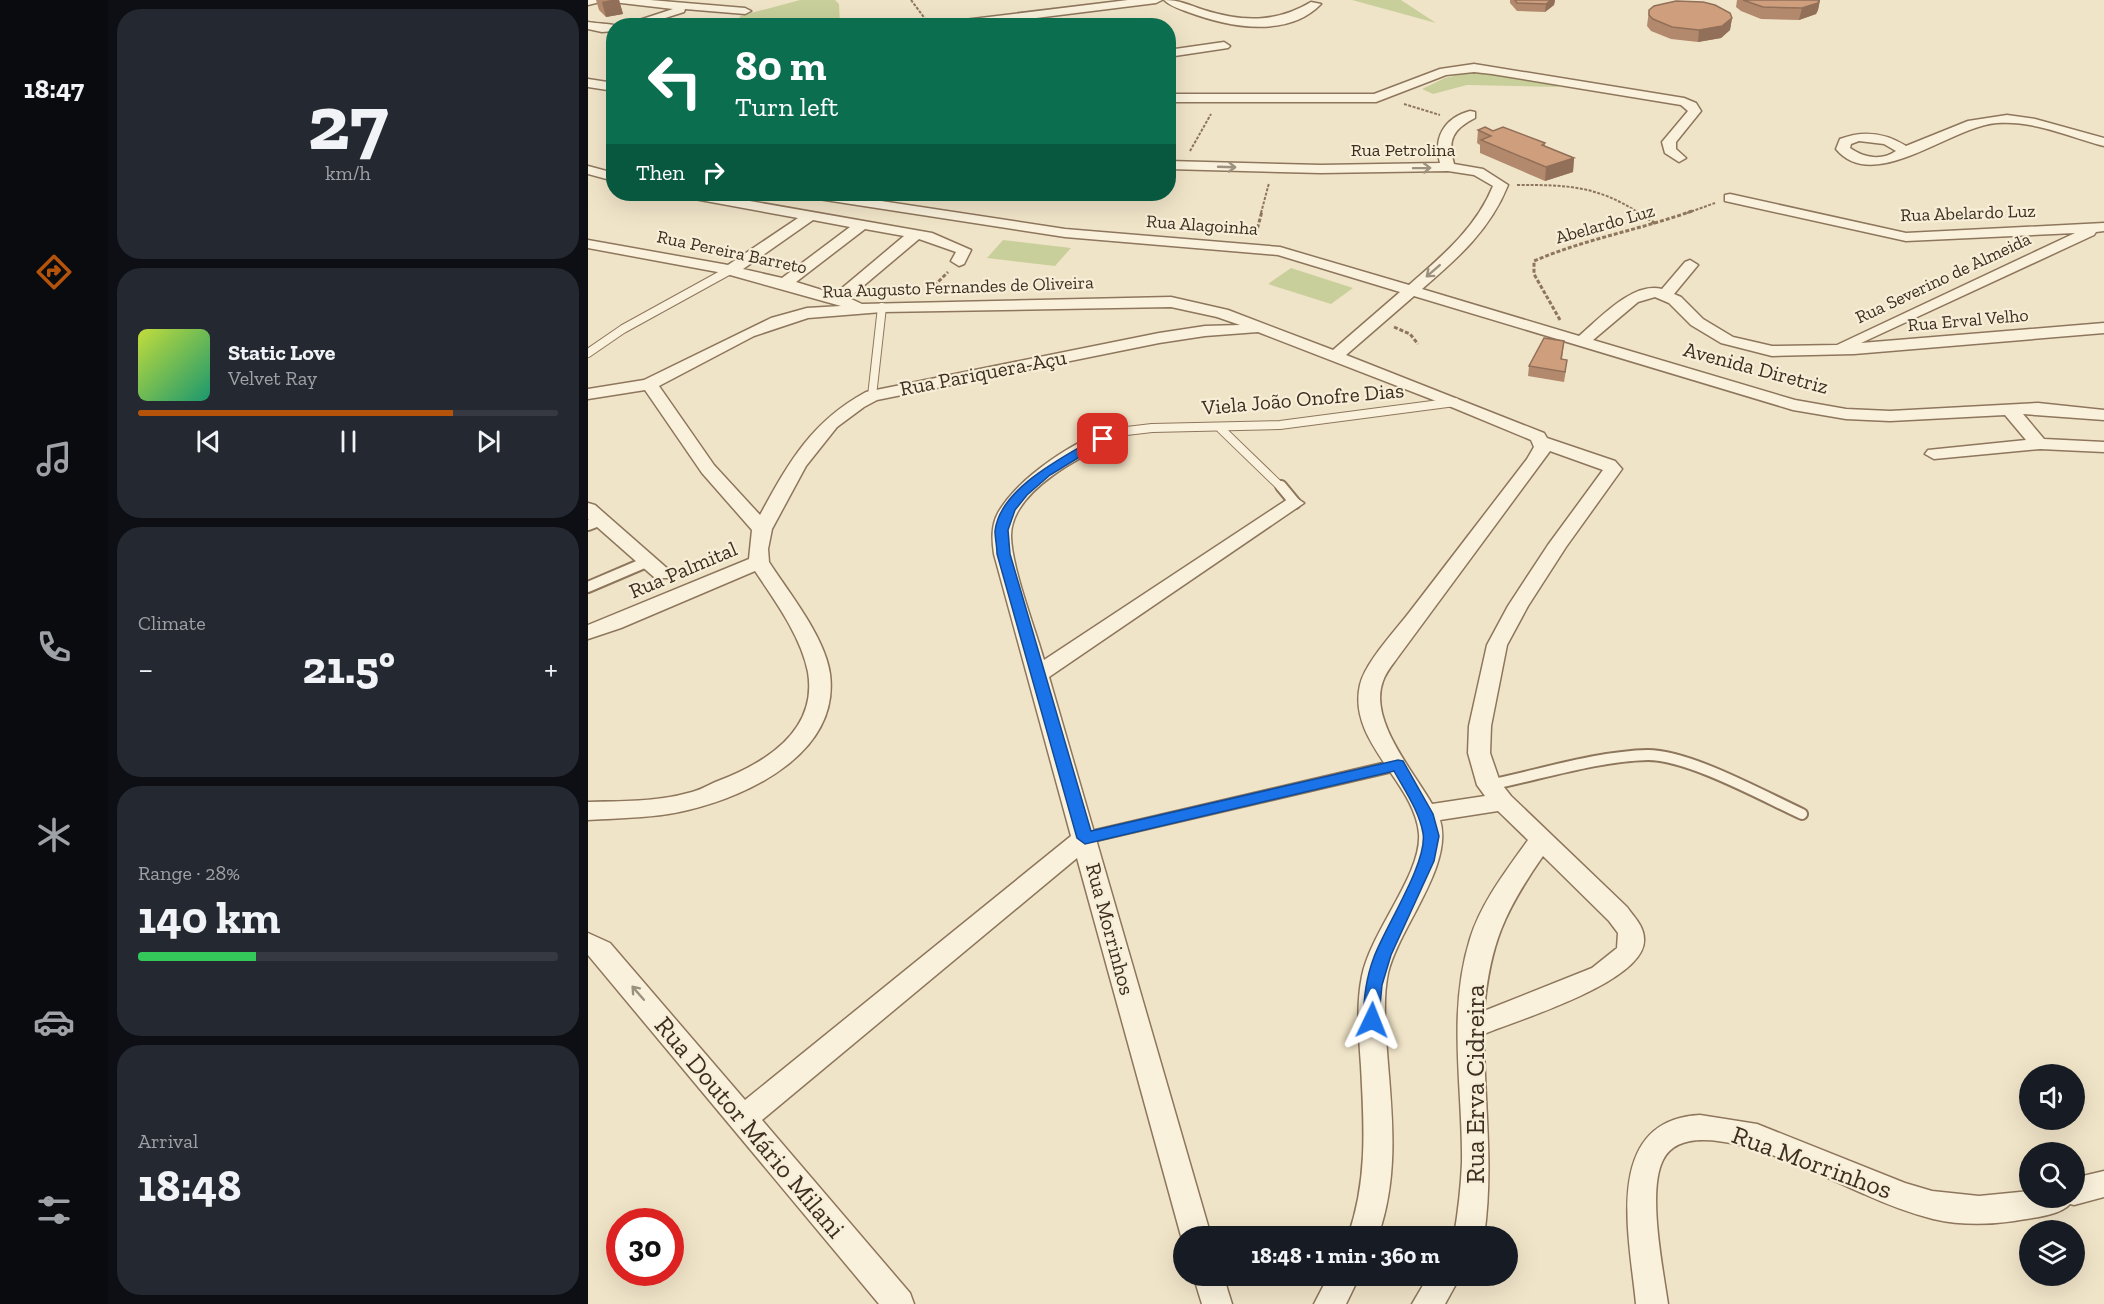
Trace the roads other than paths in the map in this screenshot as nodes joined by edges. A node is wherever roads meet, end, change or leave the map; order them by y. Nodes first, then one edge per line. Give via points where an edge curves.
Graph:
1 (599, 0) edge
2 (609, 0) edge
3 (1156, 0) edge
4 (1169, 0) edge
5 (588, 2) edge
6 (1315, 4) dead end
7 (693, 6) junction
8 (745, 11) dead end
9 (653, 18) edge
10 (1006, 18) edge
11 (588, 25) edge
12 (606, 29) edge
13 (1224, 46) dead end
14 (1176, 53) edge
15 (588, 83) edge
16 (606, 86) edge
17 (1176, 98) edge
18 (1464, 118) road end
19 (2104, 126) edge
20 (2099, 141) edge
21 (1905, 151) dead end
22 (1678, 158) dead end
23 (588, 161) edge
24 (606, 164) edge
25 (1176, 166) edge
26 (1448, 167) junction
27 (588, 170) edge
28 (606, 175) edge
29 (1730, 198) road end
30 (730, 201) edge
31 (854, 201) edge
32 (921, 201) edge
33 (811, 215) junction
34 (951, 217) junction
35 (863, 224) junction
36 (2102, 227) edge
37 (916, 234) junction
38 (588, 244) edge
39 (959, 261) road end
40 (1690, 265) dead end
41 (732, 269) junction
42 (787, 282) junction
43 (1409, 291) junction
44 (1666, 294) junction
45 (838, 299) junction
46 (882, 307) junction
47 (864, 308) junction
48 (2104, 328) edge
49 (1269, 332) junction
50 (1573, 341) junction
51 (1835, 350) junction
52 (588, 353) edge
53 (1335, 356) junction
54 (649, 384) junction
55 (588, 394) edge
56 (872, 396) junction
57 (1455, 402) junction
58 (2008, 408) junction
59 (2104, 415) edge
60 (1221, 429) junction
61 (1118, 432) joint
62 (1542, 442) junction
63 (2039, 444) junction
64 (2104, 447) edge
65 (1934, 454) dead end
66 (1295, 503) joint
67 (592, 518) edge
68 (762, 529) junction
69 (759, 562) junction
70 (656, 568) joint
71 (588, 587) edge
72 (588, 632) edge
73 (1038, 674) junction
74 (1398, 765) junction
75 (1496, 794) junction
76 (588, 811) edge
77 (1426, 814) junction
78 (1802, 814) dead end
79 (1085, 838) junction
80 (1541, 840) junction
81 (594, 947) edge
82 (1472, 1027) junction
83 (744, 1118) junction
84 (2104, 1184) edge
85 (2085, 1189) edge
86 (2019, 1205) edge
87 (1193, 1226) edge
88 (1366, 1226) edge
89 (1470, 1226) edge
90 (1211, 1286) edge
91 (1339, 1286) edge
92 (1439, 1286) edge
93 (899, 1304) edge
94 (1217, 1304) edge
95 (1330, 1304) edge
96 (1428, 1304) edge
97 (1652, 1304) edge

1 - 5 street
2 - 7 street
3 - 10 street
4 - 6 street via 1207,15 1252,21 1279,21
7 - 8 street
7 - 9 street
11 - 12 street
13 - 14 street
15 - 16 street
17 - 22 street via 1356,99 1381,96 1444,72 1474,68 1684,102 1695,111 1669,142 1670,150
18 - 26 street via 1443,137
19 - 20 street
20 - 21 street via 1998,118
23 - 24 street
25 -> 26 street, Rua Petrolina
26 -> 43 street, Rua Petrolina via 1478,172 1501,185 1499,196 1480,226 1456,252
27 - 28 street
29 - 36 street, Rua Abelardo Luz via 1906,237
30 - 33 street
31 - 34 street, Rua Alagoinha
32 - 34 street
33 - 35 street
33 - 41 street
34 - 43 street, Rua Alagoinha via 1102,237 1253,247 1304,257
35 - 37 street
35 - 42 street
36 - 51 street, Rua Severino de Almeida
37 - 39 street via 959,246 965,253
37 - 45 street
38 - 41 street, Rua Pereira Barreto
40 - 44 street
41 - 42 street, Rua Pereira Barreto
41 - 52 lane via 623,329
42 - 45 street, Rua Pereira Barreto
43 - 50 street, Rua Alagoinha
43 - 53 street
44 - 50 street via 1656,292 1632,299
44 - 51 street, Rua Erval Velho via 1710,331 1727,340 1772,351
45 - 47 street, Rua Pereira Barreto
46 - 47 street, Rua Augusto Fernandes de Oliveira
46 - 49 street, Rua Augusto Fernandes de Oliveira via 1171,302 1204,307
46 - 56 lane
47 - 54 street, Rua Augusto Fernandes de Oliveira via 807,313 777,321
48 - 51 street, Rua Erval Velho
49 - 53 street, Rua Augusto Fernandes de Oliveira
49 - 56 street, Rua Pariquera-Açu via 1205,331 1159,338
50 - 58 street, Avenida Diretriz via 1793,405 1846,414 1890,416
53 - 57 street, Rua Augusto Fernandes de Oliveira
54 - 55 street, Rua Augusto Fernandes de Oliveira
54 - 68 street, Rua Palmital via 708,469
56 - 68 street, Rua Pariquera-Açu via 843,413 815,442
57 - 60 lane, Viela João Onofre Dias
57 - 62 street, Rua Augusto Fernandes de Oliveira via 1532,434
58 - 59 street, Avenida Diretriz
58 - 63 street
60 - 61 lane, Viela João Onofre Dias via 1166,426
60 - 66 lane
61 - 73 street, Rua Morrinhos via 1080,451 1022,492 1009,510 1002,530 1004,554
62 - 74 street via 1544,447 1535,461 1390,652 1372,682 1368,700 1372,721
62 - 75 street, Rua Augusto Fernandes de Oliveira via 1612,469 1518,606 1497,645 1480,726 1479,753
63 - 64 street
63 - 65 street
66 - 73 street
67 - 70 street
68 - 69 street, Rua Palmital
69 - 72 street, Rua Palmital
69 - 76 street via 789,608 819,673 818,700 809,731 782,761 751,779 689,802
70 - 71 lane
73 - 79 street, Rua Morrinhos
74 - 77 street
74 - 79 lane
75 - 77 street
75 - 78 lane via 1608,760 1649,755 1697,768
75 - 80 street
77 - 88 street via 1432,836 1426,861 1373,985 1371,1037 1378,1163 1376,1193
79 - 83 street
79 - 87 street, Rua Morrinhos
80 - 82 street, Rua Erva Cidreira via 1512,882 1483,937 1472,985
80 - 82 street via 1618,914 1630,930 1628,954 1601,975
83 -> 81 street, Rua Doutor Mário Milani
82 - 89 street, Rua Erva Cidreira via 1477,1178
83 - 93 street, Rua Doutor Mário Milani
84 - 85 street
86 - 97 street, Rua Morrinhos via 1989,1211 1934,1205 1732,1131 1698,1127 1671,1134 1650,1152 1644,1185
90 - 94 street
91 - 95 street
92 - 96 street

